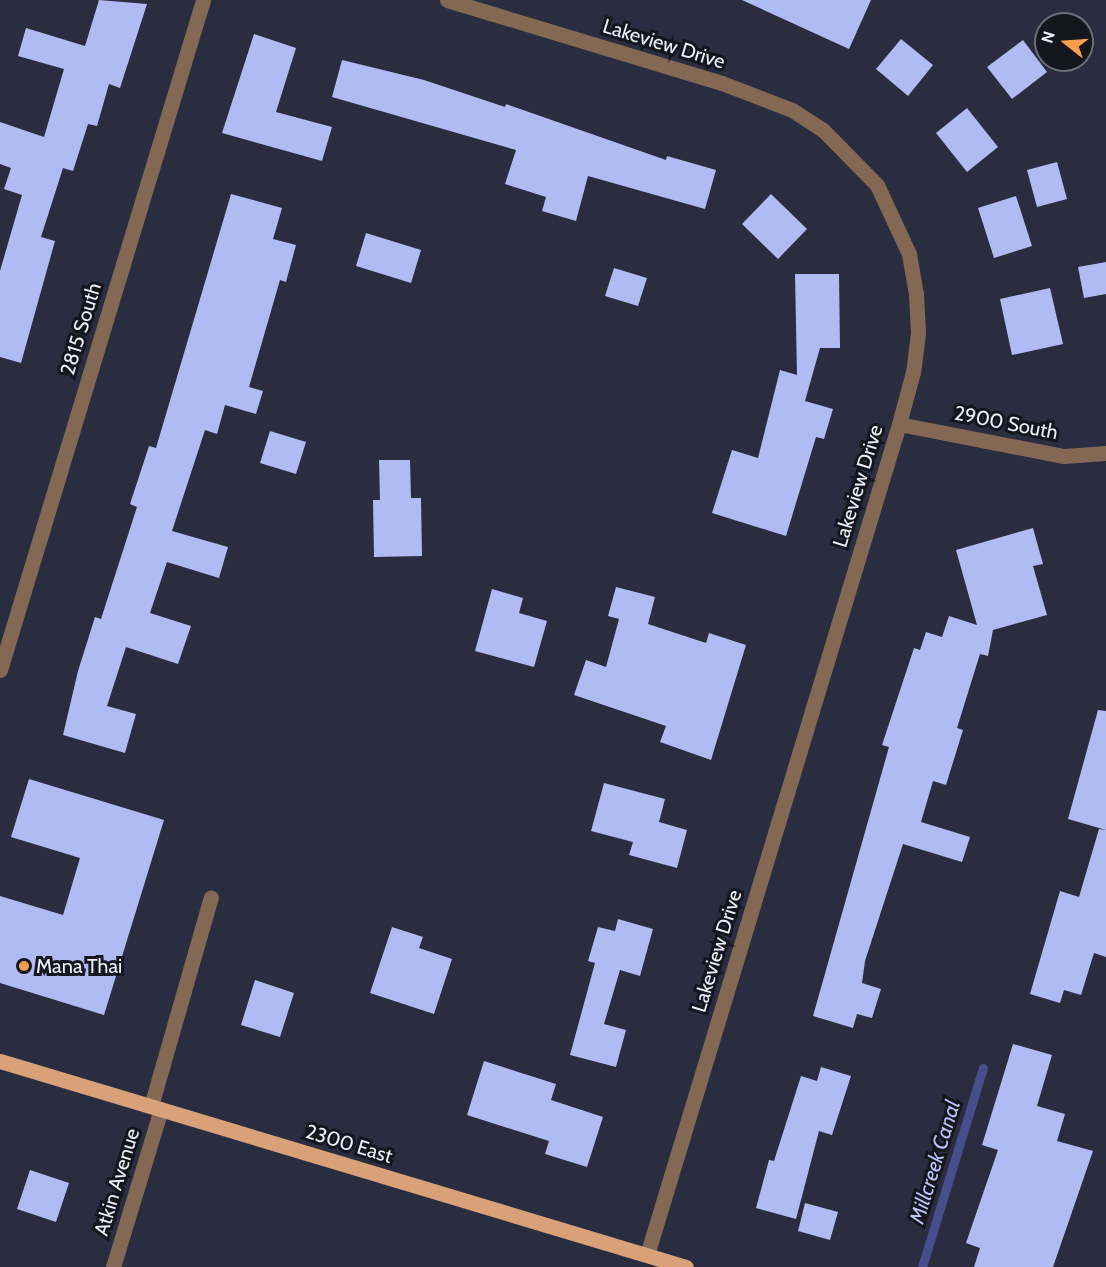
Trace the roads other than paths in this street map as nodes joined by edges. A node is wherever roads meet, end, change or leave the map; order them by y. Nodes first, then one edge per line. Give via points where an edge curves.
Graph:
1 (203, 0) edge
2 (447, 0) edge
3 (899, 424) junction
4 (1106, 453) edge
5 (0, 670) edge
6 (211, 897) dead end
7 (0, 1061) edge
8 (156, 1108) junction
9 (647, 1255) junction
10 (113, 1267) edge
11 (686, 1267) edge

1 - 5 street, 2815 South
2 - 3 street, Lakeview Drive via 759,95 815,125 851,155 881,193 910,264 918,333
3 - 4 street, 2900 South via 1064,456
3 - 9 street, Lakeview Drive
6 - 8 street, Atkin Avenue
7 - 8 main road, 2300 East
8 - 9 main road, 2300 East
8 - 10 street, Atkin Avenue
9 - 11 main road, 2300 East

